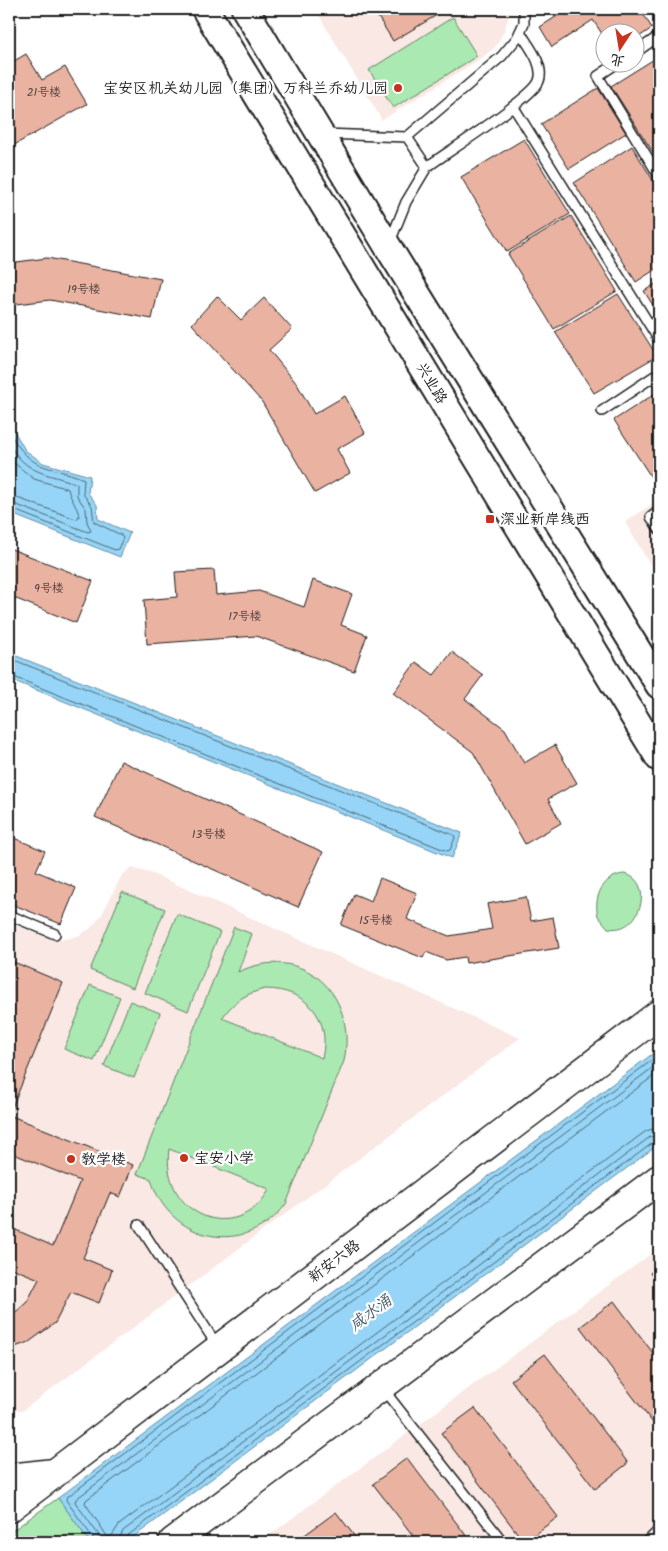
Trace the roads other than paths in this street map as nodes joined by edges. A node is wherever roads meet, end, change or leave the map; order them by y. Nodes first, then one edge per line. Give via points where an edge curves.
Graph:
1 (206, 9) edge
2 (245, 9) edge
3 (524, 9) edge
4 (520, 32) junction
5 (659, 36) edge
6 (646, 45) edge
7 (604, 72) edge
8 (513, 106) junction
9 (321, 134) junction
10 (406, 137) junction
11 (426, 167) junction
12 (659, 176) edge
13 (388, 247) junction
14 (412, 284) junction
15 (383, 302) junction
16 (659, 340) edge
17 (659, 373) edge
18 (602, 411) dead end
19 (659, 512) edge
20 (659, 529) edge
21 (659, 685) edge
22 (659, 758) edge
23 (9, 916) edge
24 (55, 934) dead end
25 (659, 1014) edge
26 (659, 1179) edge
27 (139, 1225) dead end
28 (220, 1349) junction
29 (382, 1386) junction
30 (56, 1472) junction
31 (9, 1478) edge
32 (9, 1508) edge
33 (659, 1530) edge
34 (173, 1542) edge
35 (503, 1542) edge
36 (647, 1542) edge

1 - 15 main road, 兴业路
2 - 9 main road
3 - 4 lane
4 - 8 lane via 538,62 540,80
4 - 10 lane via 502,56
5 - 6 lane
7 - 12 lane via 598,76
8 - 11 lane
8 - 16 lane
9 - 10 lane
9 - 13 main road
10 - 11 lane
11 - 13 lane via 406,202
13 - 14 main road
14 - 15 main road via 412,298 404,306 393,308
14 - 21 main road
15 - 22 main road, 兴业路
17 - 18 lane
19 - 20 lane via 651,517
23 - 24 lane
25 - 28 main road, 新安六路
26 - 29 main road
27 - 28 lane
28 - 30 main road, 新安六路
29 - 34 main road
29 - 35 lane
30 - 31 main road
30 - 32 main road, 新安六路
33 - 36 lane

